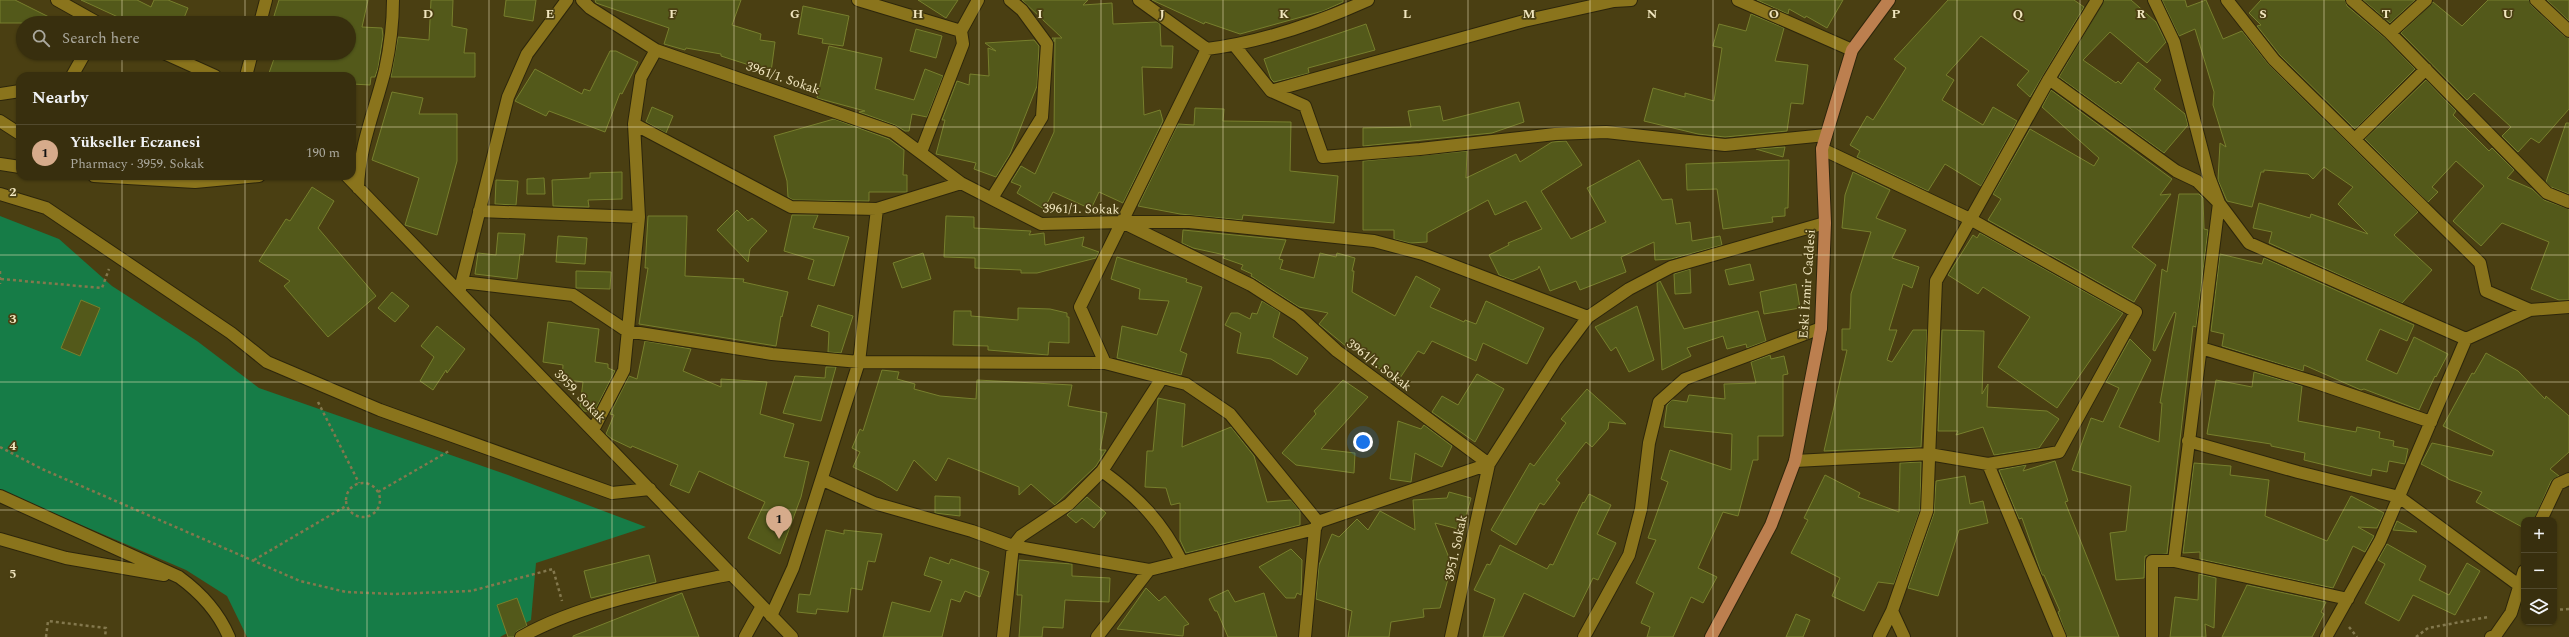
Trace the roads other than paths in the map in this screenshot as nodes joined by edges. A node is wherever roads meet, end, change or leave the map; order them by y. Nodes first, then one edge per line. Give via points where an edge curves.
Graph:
1 (56, 0) edge
2 (266, 0) edge
3 (393, 0) edge
4 (567, 0) edge
5 (582, 0) edge
6 (858, 0) edge
7 (978, 0) edge
8 (1010, 0) edge
9 (1140, 0) edge
10 (1368, 0) edge
11 (1631, 0) edge
12 (1738, 0) edge
13 (1889, 0) edge
14 (2097, 0) edge
15 (2154, 0) edge
16 (2228, 0) edge
17 (2352, 0) edge
18 (2426, 0) edge
19 (2536, 0) edge
20 (85, 16) edge
21 (262, 16) edge
22 (962, 31) junction
23 (2569, 31) edge
24 (2390, 33) junction
25 (1235, 46) junction
26 (1207, 49) junction
27 (656, 50) junction
28 (1852, 50) junction
29 (81, 60) edge
30 (180, 60) edge
31 (250, 60) edge
32 (2426, 69) junction
33 (74, 72) edge
34 (206, 72) edge
35 (247, 72) edge
36 (2049, 79) junction
37 (1271, 91) junction
38 (16, 92) edge
39 (0, 94) edge
40 (0, 121) edge
41 (634, 124) junction
42 (16, 131) edge
43 (1826, 135) junction
44 (2355, 139) junction
45 (1822, 149) junction
46 (921, 152) junction
47 (0, 164) edge
48 (16, 166) edge
49 (161, 180) edge
50 (216, 180) edge
51 (351, 180) edge
52 (961, 183) junction
53 (358, 188) junction
54 (0, 194) edge
55 (992, 198) junction
56 (2569, 202) edge
57 (2219, 203) junction
58 (877, 209) junction
59 (479, 211) junction
60 (639, 217) junction
61 (1970, 219) junction
62 (1122, 222) junction
63 (1825, 223) junction
64 (461, 286) junction
65 (2569, 307) edge
66 (2530, 310) junction
67 (1588, 317) junction
68 (1821, 328) junction
69 (627, 331) junction
70 (2466, 339) junction
71 (2201, 348) junction
72 (859, 362) junction
73 (1104, 363) junction
74 (1162, 378) junction
75 (2431, 422) junction
76 (593, 430) junction
77 (2188, 441) junction
78 (1929, 454) junction
79 (1795, 461) junction
80 (1489, 464) junction
81 (1988, 464) junction
82 (1102, 471) junction
83 (2569, 479) edge
84 (823, 480) junction
85 (650, 489) junction
86 (0, 496) edge
87 (2399, 497) junction
88 (2542, 517) edge
89 (1317, 526) junction
90 (0, 539) edge
91 (1013, 546) junction
92 (2174, 561) junction
93 (1182, 562) junction
94 (1150, 570) junction
95 (732, 574) junction
96 (179, 577) junction
97 (2521, 582) edge
98 (2520, 586) junction
99 (2348, 599) junction
100 (762, 606) junction
101 (1892, 611) junction
102 (771, 616) junction
103 (229, 637) edge
104 (521, 637) edge
105 (745, 637) edge
106 (792, 637) edge
107 (1003, 637) edge
108 (1098, 637) edge
109 (1305, 637) edge
110 (1451, 637) edge
111 (1584, 637) edge
112 (1710, 637) edge
113 (1879, 637) edge
114 (1904, 637) edge
115 (2060, 637) edge
116 (2152, 637) edge
117 (2326, 637) edge
118 (2491, 637) edge

1 - 20 street
2 - 21 street
3 - 53 street via 392,35 385,70 360,158
4 - 59 street via 527,54 508,97
5 - 27 street, 3961/1. Sokak
6 - 22 street
7 - 22 street
8 - 55 street via 1022,10 1047,44 1042,117
9 - 26 street
10 - 25 street via 1322,21
11 - 37 street via 1614,1 1524,21
12 - 28 street
13 - 28 main road, Eski İzmir Caddesi
14 - 36 street
15 - 57 street via 2174,42 2209,176
16 - 44 street via 2274,60
17 - 24 street
18 - 24 street
19 - 23 street
22 - 46 street via 963,44
24 - 32 street
25 - 26 street
25 - 37 street
26 - 62 street
27 - 41 street via 640,76
27 - 46 street, 3961/1. Sokak via 893,132
28 - 43 main road, Eski İzmir Caddesi
29 - 33 street
30 - 34 street
31 - 35 street
32 - 44 street
32 - 56 street via 2547,193
36 - 57 street via 2176,171 2197,181
36 - 61 street
37 - 43 street via 1305,106 1323,157 1420,150 1555,134 1606,132 1725,145
38 - 39 street
40 - 42 street
41 - 58 street via 791,207
41 - 60 street
43 - 45 main road, Eski İzmir Caddesi
44 - 66 street via 2480,263 2486,291
45 - 61 street
45 - 63 main road, Eski İzmir Caddesi
46 - 52 street, 3961/1. Sokak
47 - 48 street
49 - 50 street
51 - 53 street, 3959. Sokak
52 - 55 street, 3961/1. Sokak
52 - 58 street
53 - 64 street, 3959. Sokak
54 - 85 street via 46,208 231,333 267,362 380,410 612,493
55 - 62 street, 3961/1. Sokak via 1041,224
57 - 70 street via 2249,243
57 - 71 street
58 - 72 street
59 - 60 street
59 - 64 street
60 - 69 street
61 - 78 street via 1936,280
61 - 81 street via 2136,312 2060,452
62 - 67 street via 1189,222 1374,241 1423,254
62 - 73 street via 1080,306
62 - 80 street, 3961/1. Sokak via 1250,285 1299,316 1337,351
63 - 67 street via 1671,267 1629,289
63 - 68 main road, Eski İzmir Caddesi
64 - 69 street via 573,295
64 - 76 street, 3959. Sokak
65 - 66 street
66 - 70 street
67 - 80 street via 1555,361
68 - 79 main road, Eski İzmir Caddesi
68 - 111 street via 1684,379 1659,402 1649,443 1641,509 1630,555
69 - 72 street via 772,354
69 - 76 street via 624,370
70 - 75 street
71 - 75 street via 2314,382
71 - 77 street
72 - 73 street
72 - 84 street
73 - 74 street
74 - 82 street
74 - 89 street via 1186,384 1230,414
75 - 87 street
76 - 85 street, 3959. Sokak
77 - 87 street
77 - 92 street
78 - 79 street
78 - 81 street
78 - 101 street via 1927,510
79 - 112 main road, Eski İzmir Caddesi via 1771,525
80 - 89 street
80 - 110 street, 3951. Sokak
81 - 115 street
82 - 91 street via 1069,504 1021,536
82 - 93 street via 1128,490 1155,517
83 - 88 street via 2558,484
84 - 91 street via 874,503 972,531
84 - 102 street via 793,568
85 - 95 street, 3959. Sokak
86 - 96 street
87 - 98 street
87 - 99 street via 2380,541
89 - 93 street
89 - 109 street
90 - 96 street via 66,558
91 - 94 street
91 - 107 street
92 - 99 street
92 - 116 street via 2152,561
93 - 94 street
94 - 108 street
95 - 100 street, 3959. Sokak
95 - 104 street via 645,592 542,625
96 - 103 street via 200,593 223,622
97 - 98 street
98 - 118 street via 2511,613 2495,636
99 - 117 street
100 - 102 street, 3959. Sokak
100 - 105 street
101 - 113 street
101 - 114 street
102 - 106 street, 3959. Sokak

